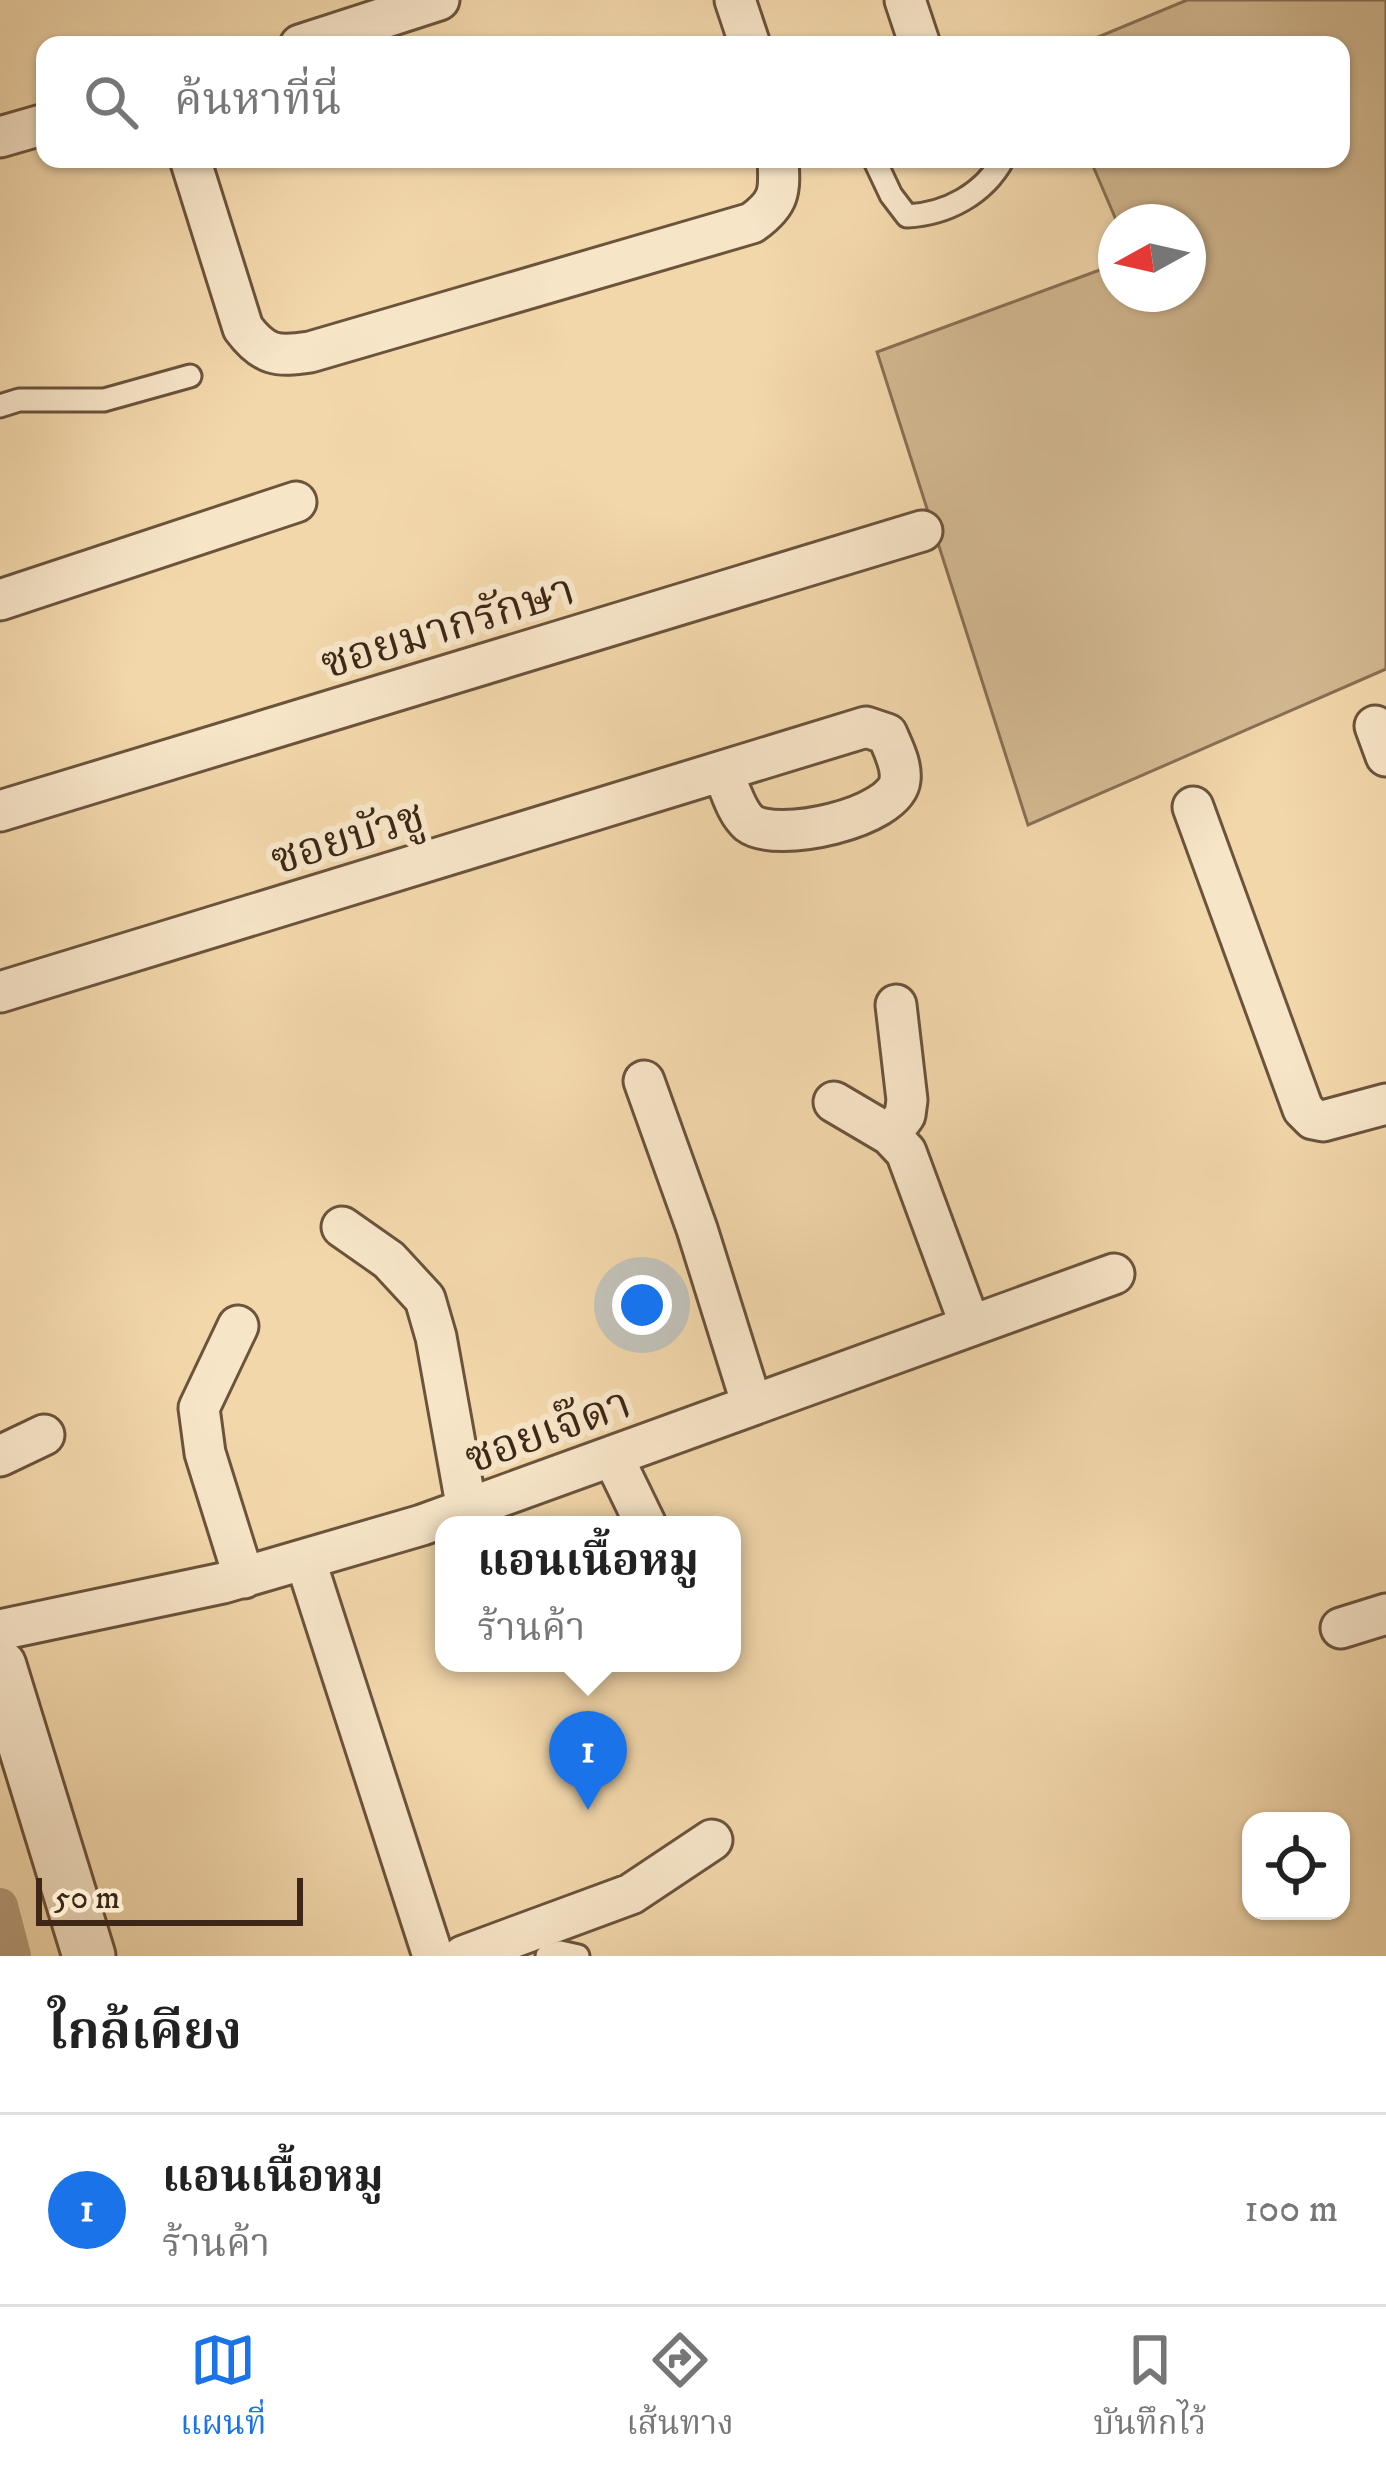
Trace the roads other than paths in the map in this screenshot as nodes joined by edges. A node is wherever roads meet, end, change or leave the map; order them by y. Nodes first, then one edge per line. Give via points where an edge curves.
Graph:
1 (439, 0) edge
2 (735, 0) edge
3 (905, 0) edge
4 (328, 36) edge
5 (747, 36) edge
6 (917, 36) edge
7 (36, 127) edge
8 (0, 137) edge
9 (193, 168) edge
10 (778, 168) edge
11 (878, 168) edge
12 (997, 168) edge
13 (190, 376) dead end
14 (0, 406) edge
15 (296, 502) dead end
16 (922, 531) dead end
17 (0, 601) edge
18 (723, 772) dead end
19 (1192, 806) dead end
20 (0, 811) edge
21 (0, 992) edge
22 (896, 1004) dead end
23 (644, 1081) dead end
24 (834, 1102) dead end
25 (1386, 1104) edge
26 (890, 1135) junction
27 (342, 1227) dead end
28 (1114, 1274) dead end
29 (238, 1325) dead end
30 (970, 1325) junction
31 (752, 1405) junction
32 (44, 1435) dead end
33 (0, 1456) edge
34 (613, 1457) junction
35 (467, 1510) junction
36 (448, 1516) edge
37 (642, 1516) edge
38 (435, 1520) edge
39 (306, 1562) junction
40 (244, 1578) junction
41 (1386, 1614) edge
42 (1341, 1628) dead end
43 (1, 1661) edge
44 (712, 1840) dead end
45 (89, 1956) edge
46 (433, 1956) edge
47 (463, 1956) edge
48 (547, 1956) edge
49 (578, 1956) edge

1 - 4 street
2 - 5 street
3 - 6 street
7 - 8 street
9 - 10 street via 243,328 260,351 280,357 752,223 780,195
11 - 12 lane via 908,216 956,204
13 - 14 lane via 104,400
15 - 17 street
16 - 20 street, ซอยมากรักษา
18 - 21 street, ซอยบัวชู
19 - 25 street via 1303,1109 1322,1121
22 - 26 street via 908,1100
23 - 31 street
24 - 26 street
26 - 30 street via 906,1152
27 - 35 street via 389,1260 424,1299
28 - 30 street, ซอยเจ๊ดา
29 - 40 street via 199,1408
30 - 31 street, ซอยเจ๊ดา
31 - 34 street, ซอยเจ๊ดา
32 - 33 street
34 - 35 street, ซอยเจ๊ดา
34 - 37 street
35 - 36 street, ซอยเจ๊ดา
38 - 39 street, ซอยเจ๊ดา
39 - 40 street, ซอยเจ๊ดา
39 - 46 street
40 - 43 street, ซอยเจ๊ดา
41 - 42 street
43 - 45 street
44 - 47 street via 631,1894
48 - 49 lane

